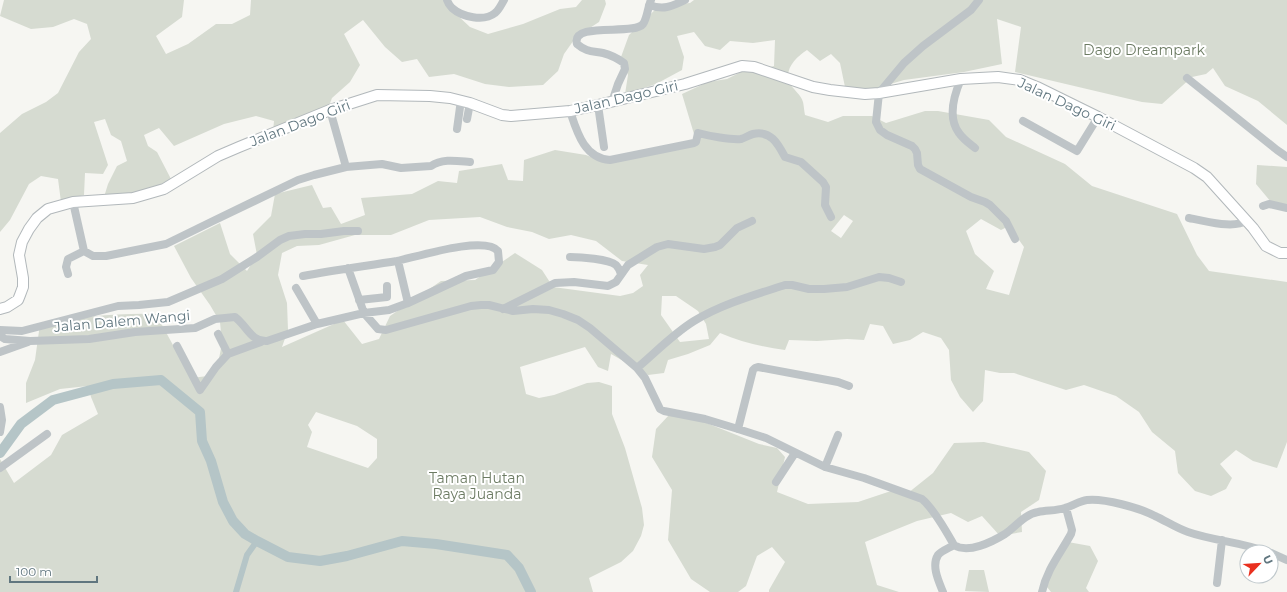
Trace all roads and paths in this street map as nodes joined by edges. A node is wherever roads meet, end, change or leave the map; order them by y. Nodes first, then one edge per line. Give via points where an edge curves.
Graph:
1 (447, 0) edge
2 (504, 0) edge
3 (685, 0) edge
4 (979, 0) edge
5 (650, 3) edge
6 (1187, 78) dead end
7 (961, 79) junction
8 (879, 93) junction
9 (465, 102) junction
10 (612, 102) junction
11 (598, 105) junction
12 (330, 110) junction
13 (570, 111) junction
14 (1098, 117) junction
15 (467, 119) dead end
16 (1023, 121) dead end
17 (457, 129) dead end
18 (604, 147) dead end
19 (975, 148) dead end
20 (1287, 157) edge
21 (470, 162) dead end
22 (346, 167) junction
23 (73, 202) junction
24 (1263, 206) dead end
25 (1287, 208) edge
26 (832, 217) dead end
27 (1189, 218) dead end
28 (1246, 221) junction
29 (752, 222) dead end
30 (358, 230) dead end
31 (1015, 239) dead end
32 (84, 251) junction
33 (1287, 253) edge
34 (570, 257) dead end
35 (398, 261) junction
36 (348, 268) junction
37 (68, 274) dead end
38 (621, 274) junction
39 (303, 276) dead end
40 (901, 282) dead end
41 (387, 286) dead end
42 (296, 288) dead end
43 (360, 300) junction
44 (408, 303) junction
45 (0, 309) edge
46 (503, 309) junction
47 (364, 314) junction
48 (317, 324) junction
49 (0, 330) edge
50 (218, 334) dead end
51 (0, 336) edge
52 (30, 341) junction
53 (260, 342) junction
54 (178, 346) dead end
55 (0, 352) edge
56 (228, 354) junction
57 (637, 368) junction
58 (849, 386) dead end
59 (0, 407) edge
60 (738, 429) junction
61 (0, 432) edge
62 (47, 434) dead end
63 (838, 435) dead end
64 (795, 453) junction
65 (825, 467) junction
66 (0, 468) edge
67 (776, 482) dead end
68 (1066, 508) junction
69 (1222, 540) junction
70 (954, 545) junction
71 (1239, 545) edge
72 (1216, 584) dead end
73 (943, 592) edge
74 (1042, 592) edge

1 - 2 street via 452,8 460,13 480,18 495,13
3 - 5 street via 665,8 658,8
4 - 8 street via 971,10 923,46
5 - 10 street via 643,24 637,29 588,31 577,38 577,44 584,50 604,53 624,62 625,69
6 - 20 street
7 - 8 main road, Jalan Dago Giri
7 - 14 main road, Jalan Dago Giri via 998,77 1020,80
7 - 19 street via 954,100 954,124 959,134
8 - 10 main road, Jalan Dago Giri via 865,94 813,87 754,66 742,66 685,84
8 - 31 street via 876,122 880,130 915,148 920,169 971,198 990,205 1006,221
9 - 12 main road, Jalan Dago Giri via 430,96 377,95
9 - 13 main road, Jalan Dago Giri via 511,116
9 - 15 street
9 - 17 street
10 - 11 main road, Jalan Dago Giri
11 - 13 main road, Jalan Dago Giri
11 - 18 street
12 - 22 street
12 - 23 main road, Jalan Dago Giri via 218,156 164,189 133,198
13 - 26 street via 584,145 601,159 610,160 694,143 698,134 741,139 753,134 766,134 777,143 786,157 801,162 823,182 826,187 825,205
14 - 16 street via 1077,150
14 - 28 main road, Jalan Dago Giri via 1207,177
21 - 22 street via 448,160 431,166 401,168 382,164
22 - 32 street via 298,180 166,244 106,256 93,256
23 - 32 street
23 - 45 main road, Jalan Dago Giri via 48,210 29,228 19,256 23,287 18,300
24 - 25 street via 1269,204
27 - 28 street via 1228,224
28 - 33 main road, Jalan Dago Giri via 1266,246
29 - 38 street via 737,228 715,247 704,249 668,244 657,247 628,265
30 - 49 street via 289,236 222,279 168,302 118,306 22,332
32 - 37 street via 68,260
34 - 38 street via 616,264
35 - 36 street
35 - 44 street
35 - 44 street via 470,246 492,246 500,255 499,262 493,270 466,276
36 - 39 street
36 - 43 street
38 - 46 street via 616,282 608,286 574,282 555,283
40 - 57 street via 879,278 847,287 824,289 785,285 746,297 710,312 680,331
41 - 43 street via 386,298
42 - 48 street
43 - 47 street
44 - 47 street via 389,310
46 - 47 street via 489,305 471,306 386,330 378,329
46 - 57 street via 549,310 578,320
47 - 48 street
48 - 53 street via 267,342
50 - 56 street
51 - 52 street, Jalan Dalem Wangi
52 - 53 street, Jalan Dalem Wangi via 89,339 135,332 195,328 215,319 235,317
52 - 55 street
53 - 56 street
54 - 56 street via 200,390
57 - 60 street via 645,378 660,409
58 - 60 street via 755,368
59 - 61 street
60 - 64 street via 766,438
62 - 66 street
63 - 65 street
64 - 65 street
64 - 67 street
65 - 70 street via 864,478 922,500 934,512
68 - 69 street via 1087,500 1126,506 1189,532
68 - 70 street via 1036,512 1005,534 978,546 959,548
68 - 74 street via 1071,534 1050,567
69 - 71 street
69 - 72 street
70 - 73 street via 938,555 936,562 938,581

